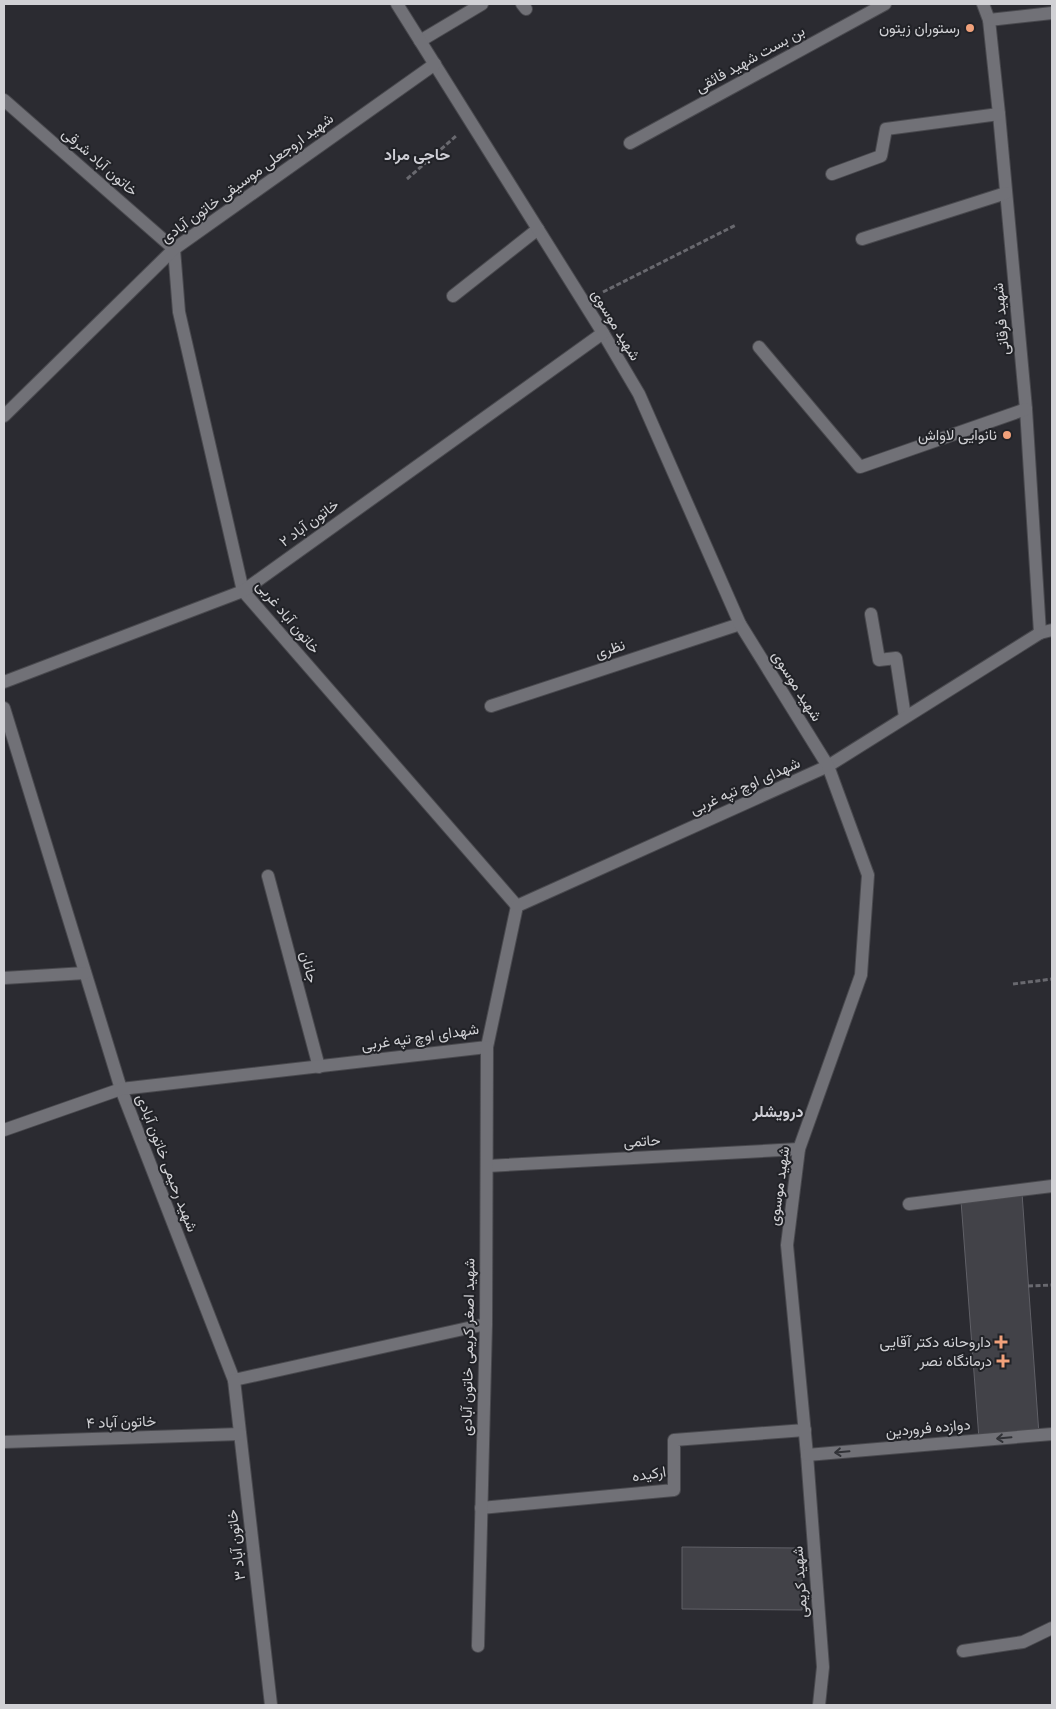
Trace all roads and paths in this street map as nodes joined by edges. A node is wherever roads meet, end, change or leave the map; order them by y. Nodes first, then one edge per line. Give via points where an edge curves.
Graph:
1 (397, 4) edge
2 (482, 4) edge
3 (885, 4) edge
4 (983, 4) edge
5 (1052, 13) edge
6 (988, 20) junction
7 (420, 41) junction
8 (435, 64) junction
9 (4, 100) edge
10 (999, 114) junction
11 (471, 123) junction
12 (630, 143) dead end
13 (832, 174) dead end
14 (407, 179) dead end
15 (1006, 193) junction
16 (736, 225) dead end
17 (538, 229) junction
18 (862, 239) dead end
19 (174, 249) junction
20 (453, 296) dead end
21 (583, 302) junction
22 (603, 333) junction
23 (759, 347) dead end
24 (1026, 409) junction
25 (4, 416) edge
26 (243, 591) junction
27 (871, 614) dead end
28 (740, 624) junction
29 (1046, 631) edge
30 (4, 682) edge
31 (491, 706) dead end
32 (4, 708) edge
33 (905, 717) junction
34 (828, 766) junction
35 (268, 876) dead end
36 (517, 906) junction
37 (85, 973) junction
38 (4, 978) edge
39 (1052, 978) edge
40 (1013, 984) dead end
41 (487, 1047) junction
42 (319, 1066) junction
43 (121, 1089) junction
44 (4, 1130) edge
45 (800, 1149) junction
46 (487, 1166) junction
47 (1052, 1186) edge
48 (909, 1204) dead end
49 (1052, 1285) edge
50 (1028, 1286) dead end
51 (486, 1324) junction
52 (234, 1380) junction
53 (805, 1430) junction
54 (240, 1434) junction
55 (1052, 1434) edge
56 (4, 1442) edge
57 (807, 1455) junction
58 (481, 1508) junction
59 (1052, 1628) edge
60 (478, 1646) dead end
61 (963, 1651) dead end
62 (271, 1705) edge
63 (819, 1705) edge

1 - 7 street, شهید موسوی
2 - 7 street
3 - 12 street, بن بست شهید فائقی
4 - 6 street, شهید فرقانی
5 - 6 street
6 - 10 street, شهید فرقانی
7 - 8 street, شهید موسوی
8 - 11 street, شهید موسوی
8 - 19 street, شهید اروجعلی موسیقی خاتون آبادی
9 - 19 street, خاتون آباد شرقی
10 - 13 street via 886,130 882,156
10 - 15 street, شهید فرقانی
11 - 14 path
11 - 17 street, شهید موسوی
15 - 18 street
15 - 24 street, شهید فرقانی
16 - 21 path
17 - 20 street
17 - 21 street, شهید موسوی
19 - 25 street, شهید اروجعلی موسیقی خاتون آبادی
19 - 26 street, خاتون آباد غربی via 179,312
21 - 22 street, شهید موسوی
22 - 26 street, خاتون آباد ۲
22 - 28 street, شهید موسوی via 639,394
23 - 24 street via 860,467
24 - 29 street, شهید فرقانی
26 - 30 street, خاتون آباد ۲
26 - 36 street, خاتون آباد غربی
27 - 33 street via 879,660 896,658
28 - 31 street, نظری
28 - 34 street, شهید موسوی
29 - 33 street, شهدای اوچ تپه غربی
32 - 37 street, شهید رحیمی خاتون آبادی
33 - 34 street, شهدای اوچ تپه غربی
34 - 36 street, شهدای اوچ تپه غربی
34 - 45 street, شهید موسوی via 868,875 861,975
35 - 42 street, جانان
36 - 41 street, شهدای اوچ تپه غربی
37 - 38 street
37 - 43 street, شهید رحیمی خاتون آبادی
39 - 40 path
41 - 42 street, شهدای اوچ تپه غربی
41 - 46 street, شهید اصغر کریمی خاتون آبادی
42 - 43 street, شهدای اوچ تپه غربی
43 - 44 street, شهدای اوچ تپه غربی
43 - 52 street, شهید رحیمی خاتون آبادی
45 - 46 street, حاتمی
45 - 53 street, شهید موسوی via 787,1245
46 - 51 street, شهید اصغر کریمی خاتون آبادی
47 - 48 street
49 - 50 path
51 - 52 street
51 - 58 street, شهید اصغر کریمی خاتون آبادی
52 - 54 street, خاتون آباد ۳
53 - 57 street, شهید موسوی
53 - 58 street, ارکیده via 674,1440 674,1490
54 - 56 street, خاتون آباد ۴
54 - 62 street, خاتون آباد ۳
55 -> 57 street, دوازده فروردین
57 - 63 street, شهید کریمی via 823,1667
58 - 60 street, شهید اصغر کریمی خاتون آبادی
59 - 61 street via 1023,1642

